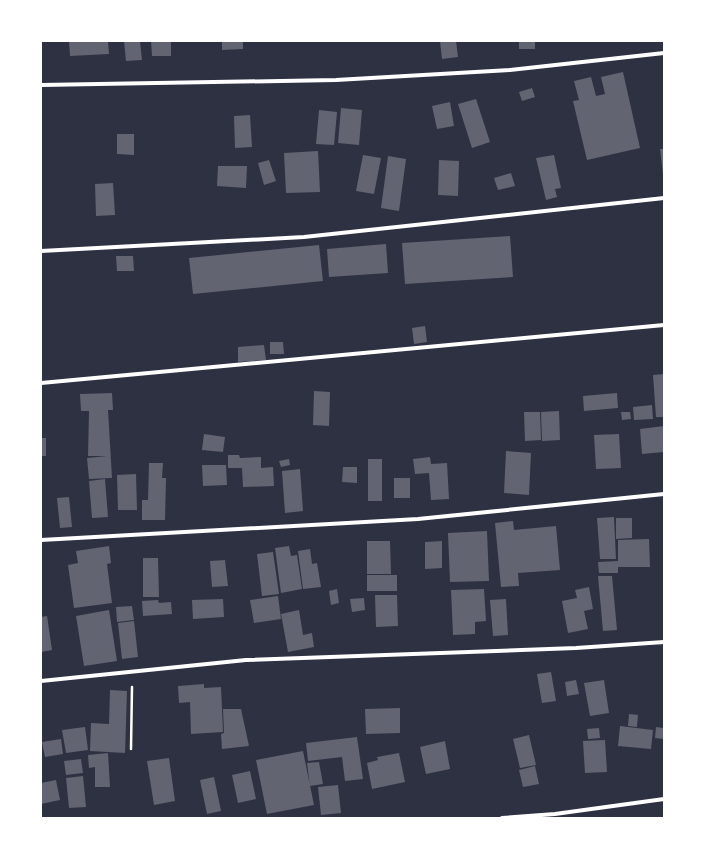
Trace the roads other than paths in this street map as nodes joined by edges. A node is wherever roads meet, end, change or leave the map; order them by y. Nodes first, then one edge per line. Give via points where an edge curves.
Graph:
1 (664, 53) edge
2 (41, 85) edge
3 (664, 198) edge
4 (41, 251) edge
5 (664, 325) edge
6 (41, 383) edge
7 (664, 494) edge
8 (41, 540) edge
9 (664, 642) edge
10 (41, 681) edge
11 (664, 799) edge
12 (502, 818) edge

1 - 2 street via 510,70 336,80
3 - 4 street via 304,237
5 - 6 street
7 - 8 street via 418,519
9 - 10 street via 576,648 246,660
11 - 12 street via 556,814

